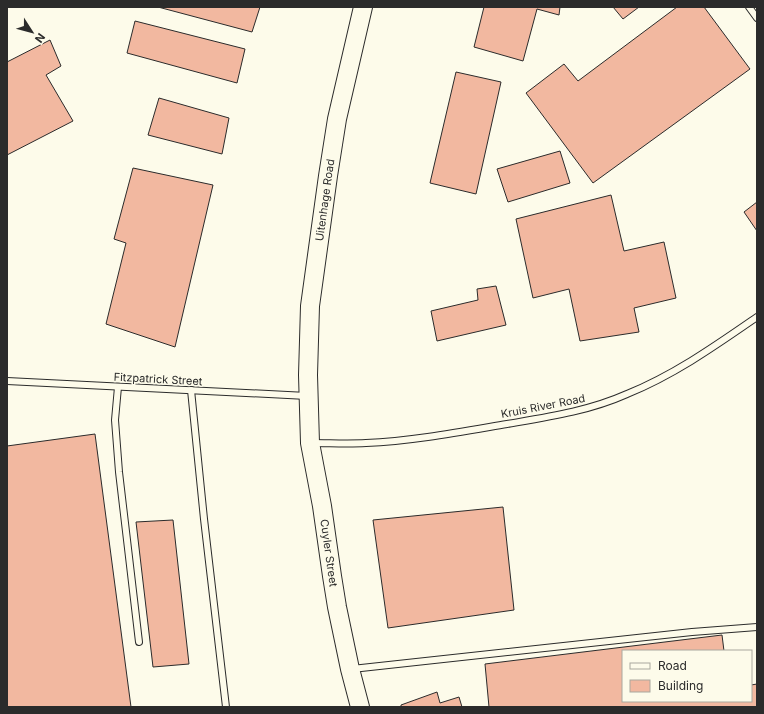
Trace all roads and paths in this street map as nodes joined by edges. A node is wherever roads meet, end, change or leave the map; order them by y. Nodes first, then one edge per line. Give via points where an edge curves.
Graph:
1 (363, 7) edge
2 (749, 7) edge
3 (757, 18) edge
4 (757, 317) edge
5 (7, 381) edge
6 (118, 386) junction
7 (191, 390) junction
8 (309, 396) junction
9 (310, 443) junction
10 (757, 627) edge
11 (139, 642) dead end
12 (350, 669) junction
13 (226, 707) edge
14 (360, 707) edge

1 - 8 main road, Uitenhage Road via 337,119 310,306
2 - 3 lane
4 - 9 lane, Kruis River Road via 710,350 657,381 586,408 432,437 366,443
5 - 6 lane, Fitzpatrick Street
6 - 7 lane, Fitzpatrick Street
6 - 11 lane via 115,420
7 - 8 lane, Fitzpatrick Street
7 - 13 lane via 204,527
8 - 9 main road, Cuyler Street
9 - 12 main road, Cuyler Street
10 - 12 lane
12 - 14 main road, Cuyler Street

